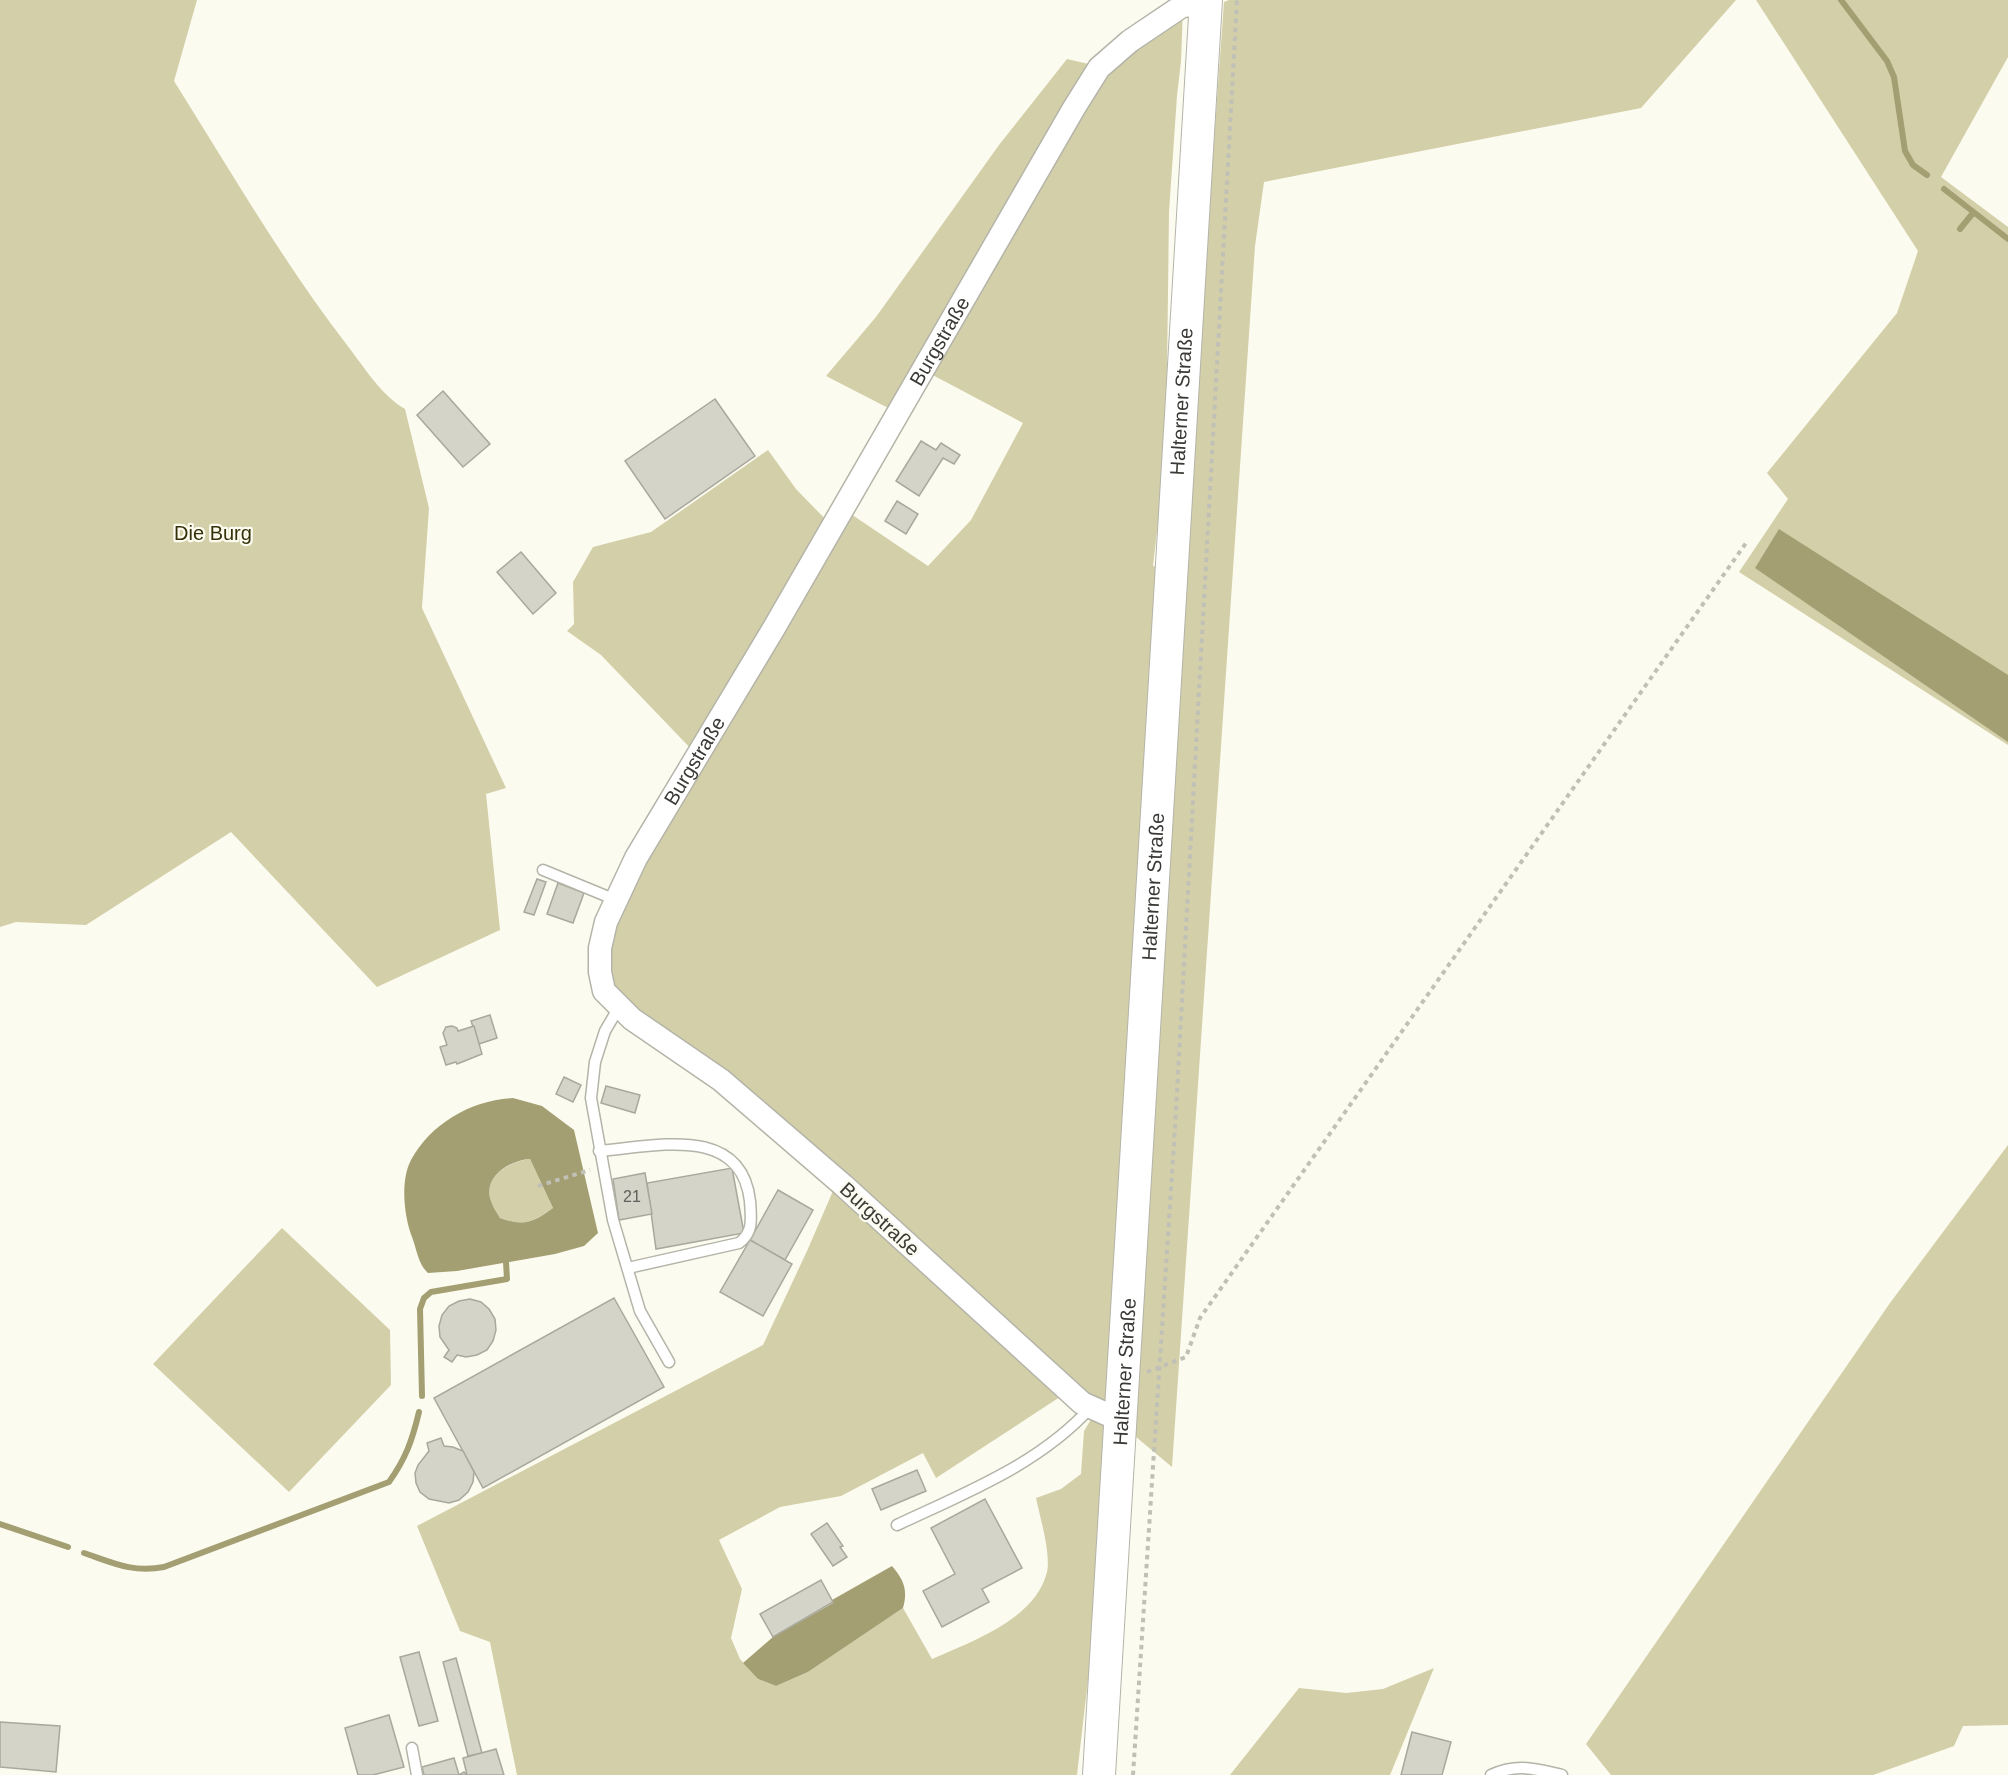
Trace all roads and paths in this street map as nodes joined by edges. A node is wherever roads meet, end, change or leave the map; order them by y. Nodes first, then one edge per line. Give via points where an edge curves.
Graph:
1 (1237, 0) edge
2 (1205, 2) edge
3 (1746, 543) dead end
4 (543, 870) dead end
5 (616, 900) junction
6 (619, 1007) junction
7 (599, 1151) junction
8 (602, 1167) junction
9 (538, 1185) dead end
10 (628, 1268) junction
11 (669, 1362) dead end
12 (1160, 1367) junction
13 (1125, 1379) junction
14 (1091, 1407) junction
15 (1122, 1421) junction
16 (897, 1525) dead end
17 (412, 1748) dead end
18 (417, 1775) edge
19 (1099, 1775) edge
20 (1133, 1775) edge
21 (1491, 1775) edge
22 (1562, 1775) edge

1 - 12 path
2 - 5 street, Burgstraße via 1182,6 1130,41 1099,68 636,858
2 - 13 main road, Halterner Straße
3 - 12 path via 1200,1318 1186,1357
4 - 5 lane
5 - 6 street, Burgstraße via 600,948 600,972 604,991
6 - 7 lane via 605,1031 595,1062 591,1098
6 - 14 street, Burgstraße via 721,1080
7 - 8 lane
7 - 10 lane via 688,1144 711,1148 741,1170 749,1194 752,1221 747,1237 739,1243
8 - 9 path
8 - 10 lane
10 - 11 lane via 640,1311
12 - 13 path
12 - 20 path
13 - 15 main road, Halterner Straße
14 - 15 street, Burgstraße
14 - 16 lane via 1055,1442 1000,1476
15 - 19 main road, Halterner Straße
17 - 18 lane
21 - 22 lane via 1528,1767

